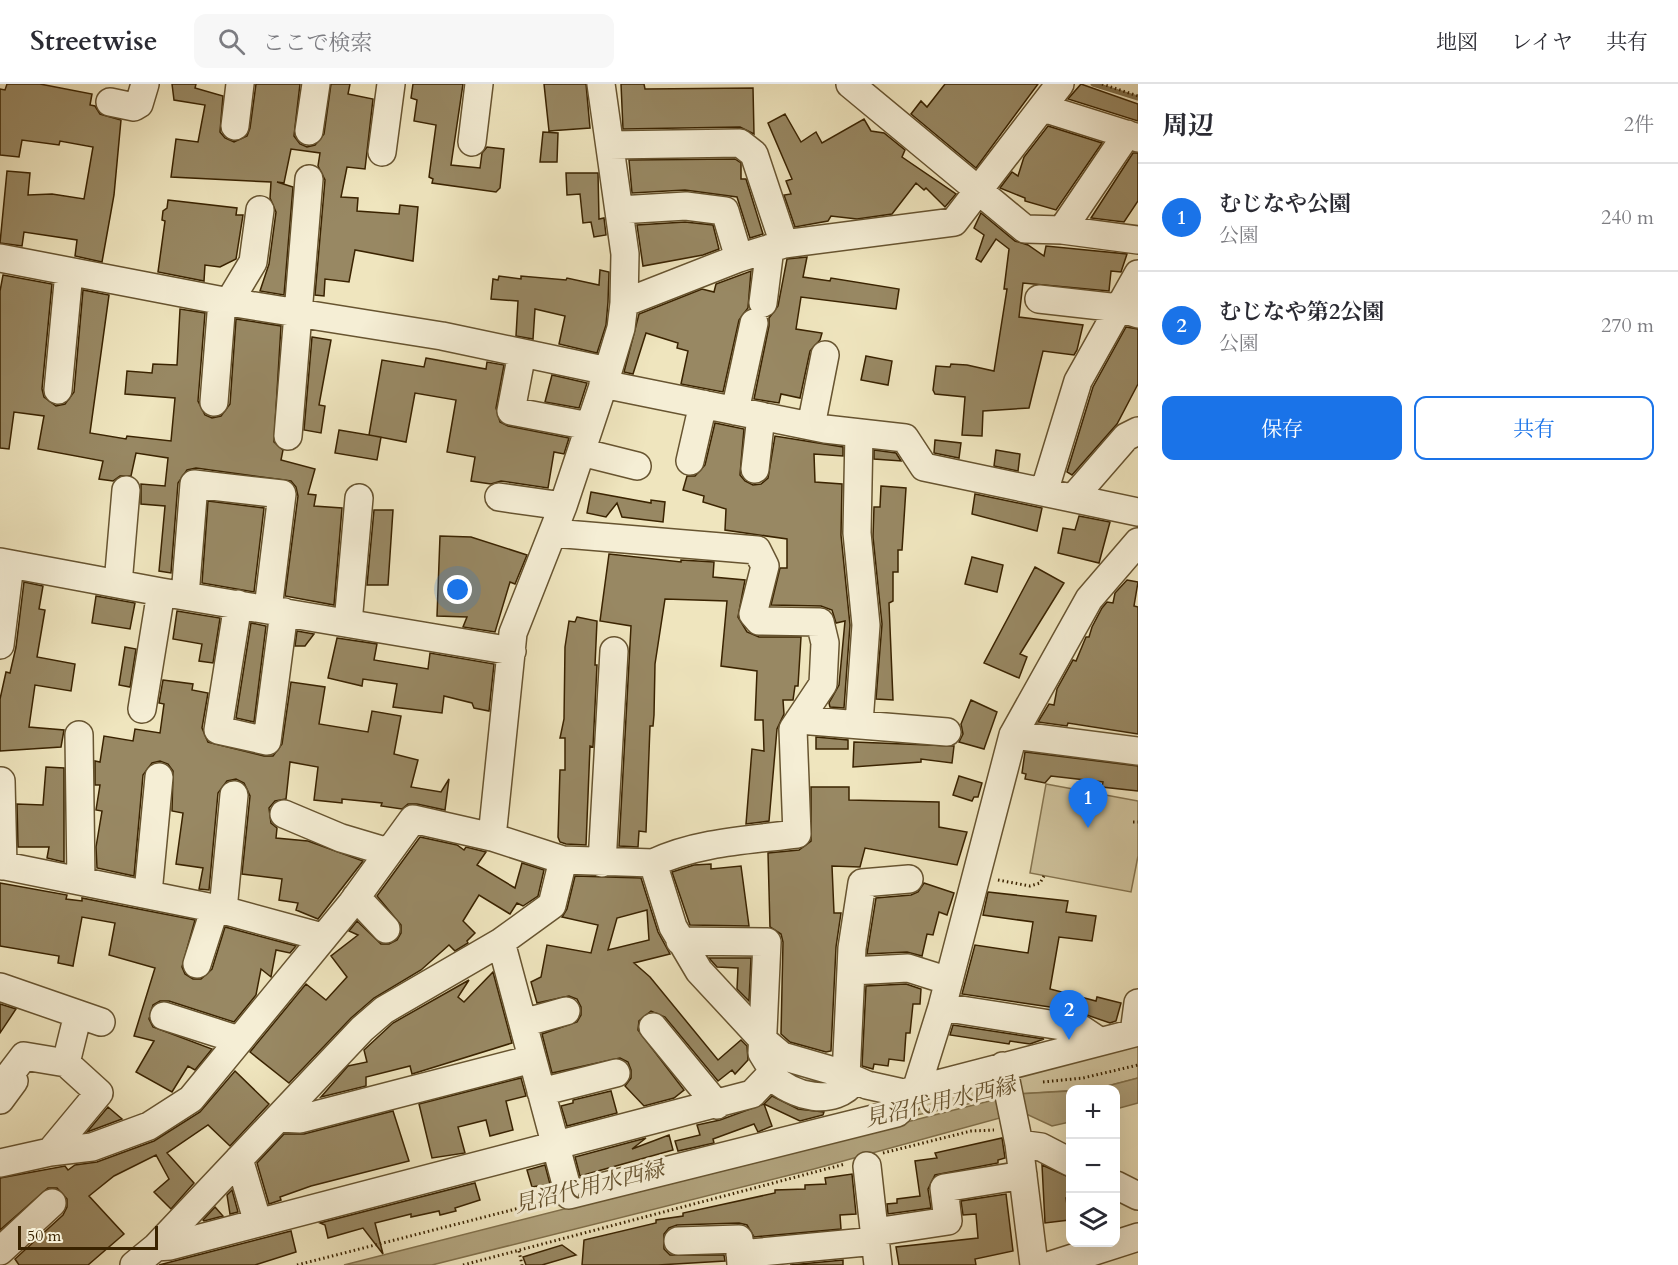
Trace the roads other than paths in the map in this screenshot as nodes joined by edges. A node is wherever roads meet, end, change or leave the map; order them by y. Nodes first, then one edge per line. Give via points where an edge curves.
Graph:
1 (144, 84) edge
2 (240, 84) edge
3 (316, 84) edge
4 (391, 84) edge
5 (479, 84) edge
6 (601, 84) edge
7 (850, 84) edge
8 (1060, 84) edge
9 (112, 90) edge
10 (1043, 108) junction
11 (235, 126) dead end
12 (309, 130) dead end
13 (1133, 136) edge
14 (472, 142) dead end
15 (610, 146) junction
16 (382, 152) dead end
17 (309, 179) dead end
18 (979, 192) junction
19 (260, 210) dead end
20 (619, 210) junction
21 (1062, 230) junction
22 (1134, 234) edge
23 (777, 246) junction
24 (0, 258) edge
25 (739, 258) junction
26 (69, 272) junction
27 (1138, 274) edge
28 (1039, 299) dead end
29 (225, 301) junction
30 (624, 303) junction
31 (1129, 311) edge
32 (298, 313) junction
33 (522, 353) junction
34 (825, 355) dead end
35 (606, 378) junction
36 (58, 390) dead end
37 (214, 402) dead end
38 (703, 404) junction
39 (735, 411) junction
40 (762, 416) junction
41 (589, 426) junction
42 (811, 426) junction
43 (1138, 431) edge
44 (859, 433) junction
45 (288, 436) dead end
46 (581, 452) junction
47 (690, 461) dead end
48 (637, 466) dead end
49 (755, 469) dead end
50 (126, 490) dead end
51 (1044, 492) junction
52 (499, 497) dead end
53 (359, 498) dead end
54 (1073, 498) junction
55 (563, 506) junction
56 (1138, 512) edge
57 (553, 533) junction
58 (1138, 542) edge
59 (5, 563) edge
60 (118, 584) junction
61 (173, 594) junction
62 (238, 604) junction
63 (276, 610) junction
64 (348, 623) junction
65 (0, 645) edge
66 (512, 651) junction
67 (614, 651) dead end
68 (142, 709) dead end
69 (799, 720) junction
70 (859, 723) junction
71 (947, 732) dead end
72 (79, 735) dead end
73 (1012, 735) junction
74 (1138, 751) edge
75 (159, 777) dead end
76 (1, 781) edge
77 (234, 795) dead end
78 (284, 814) dead end
79 (492, 837) junction
80 (388, 852) junction
81 (563, 860) junction
82 (602, 863) junction
83 (654, 863) junction
84 (2, 866) edge
85 (909, 879) dead end
86 (81, 881) junction
87 (148, 893) junction
88 (356, 897) junction
89 (219, 909) junction
90 (386, 929) dead end
91 (322, 937) junction
92 (680, 941) junction
93 (501, 942) junction
94 (197, 964) dead end
95 (851, 971) junction
96 (0, 987) edge
97 (946, 994) junction
98 (1138, 1003) edge
99 (566, 1011) dead end
100 (164, 1016) dead end
101 (523, 1023) junction
102 (653, 1028) dead end
103 (1136, 1032) edge
104 (239, 1040) junction
105 (763, 1040) junction
106 (1099, 1041) junction
107 (532, 1059) junction
108 (66, 1063) junction
109 (616, 1073) dead end
110 (1006, 1075) junction
111 (770, 1076) junction
112 (850, 1078) junction
113 (916, 1090) junction
114 (541, 1092) junction
115 (0, 1100) edge
116 (717, 1105) junction
117 (278, 1118) junction
118 (1018, 1136) junction
119 (555, 1143) junction
120 (50, 1152) junction
121 (238, 1159) junction
122 (1066, 1160) edge
123 (865, 1161) road end
124 (0, 1162) edge
125 (1023, 1175) junction
126 (1120, 1187) edge
127 (1138, 1196) edge
128 (52, 1203) dead end
129 (258, 1222) junction
130 (1138, 1237) edge
131 (678, 1241) dead end
132 (876, 1246) edge
133 (0, 1251) edge
134 (159, 1256) edge
135 (740, 1260) edge
136 (134, 1265) edge
137 (1034, 1265) edge
138 (1051, 1265) edge

1 - 9 street via 139,104 134,107
2 - 11 street
3 - 12 street
4 - 16 street
5 - 14 street
6 - 15 street
7 - 18 street
8 - 10 street
10 - 13 street
10 - 18 street
13 - 21 street
15 - 20 street
15 - 23 street via 740,143 754,154
17 - 32 street
18 - 21 street via 1025,229
18 - 23 street via 954,222
19 - 29 street via 253,262
20 - 25 street via 686,206 724,211
20 - 30 street via 625,254
21 - 22 street
23 - 25 street
23 - 39 street
24 - 26 street
25 - 30 street
26 - 29 street
26 - 36 street
27 - 31 street
28 - 31 street
29 - 32 street
29 - 37 street
30 - 35 street
31 - 51 street via 1078,381
32 - 33 street
32 - 45 street
33 - 35 street
33 - 41 street via 511,411
34 - 42 street
35 - 38 street
35 - 41 street
38 - 39 street
38 - 47 street
39 - 40 street
40 - 42 street
40 - 49 street
41 - 46 street
42 - 44 street
43 - 54 street via 1126,437
44 - 51 street via 905,438 924,467
44 - 70 street via 857,533 866,625
46 - 48 street
46 - 55 street
50 - 60 street
51 - 54 street
52 - 55 street
53 - 64 street
54 - 56 street
55 - 57 street
57 - 66 street via 513,633
57 - 69 street via 757,550 765,566 753,614 759,621 820,622 825,644 823,684
58 - 73 street via 1089,599
59 - 60 street
59 - 65 street
60 - 61 street
61 - 62 street
61 - 63 street via 194,484 282,494
61 - 68 street
62 - 63 street
62 - 63 street via 218,730 267,741
63 - 64 street
64 - 66 street
66 - 79 street
67 - 82 street
69 - 70 street
69 - 83 street via 793,729 797,834 715,845 673,854
70 - 71 street
72 - 86 street
73 - 74 street
73 - 97 street
75 - 87 street
76 - 84 street
77 - 89 street
78 - 80 street
79 - 80 street via 413,819
79 - 81 street
80 - 88 street
81 - 82 street
81 - 93 street via 552,904
82 - 83 street
83 - 92 street
84 - 86 street
85 - 95 street via 862,883
86 - 87 street
87 - 89 street
88 - 90 street
88 - 91 street
89 - 91 street
89 - 94 street
91 - 104 street
92 - 105 street via 699,971
92 - 105 street via 767,942
93 - 101 street
93 - 117 street via 384,1010
95 - 97 street via 908,968
95 - 112 street
96 - 108 street via 89,1018
97 - 106 street via 1081,1029
97 - 113 street
98 - 103 street
99 - 101 street
100 - 104 street
101 - 107 street
102 - 116 street
103 - 106 street
104 - 120 street via 191,1099 149,1126 92,1147
105 - 111 street via 762,1053 770,1066
105 - 112 street via 782,1056
106 - 110 street
107 - 114 street
107 - 117 street via 300,1119
108 - 115 street via 24,1056 8,1077 14,1081
108 - 120 street via 99,1092
109 - 114 street
110 - 113 street
110 - 118 street
111 - 112 street via 779,1084 819,1098 847,1090
111 - 116 street via 752,1094
112 - 113 street via 886,1090
113 - 119 street via 897,1113 569,1195
114 - 119 street
116 - 119 street
117 - 121 street
118 - 122 street
118 - 125 street
119 - 129 street
120 - 124 street
121 - 129 street
121 - 134 street
123 - 132 street
125 - 132 street via 944,1188 948,1221
125 - 137 street
126 - 127 street
128 - 133 street
129 - 134 street via 170,1246
130 - 138 street
131 - 135 street via 739,1239
132 - 135 street
134 - 136 street

